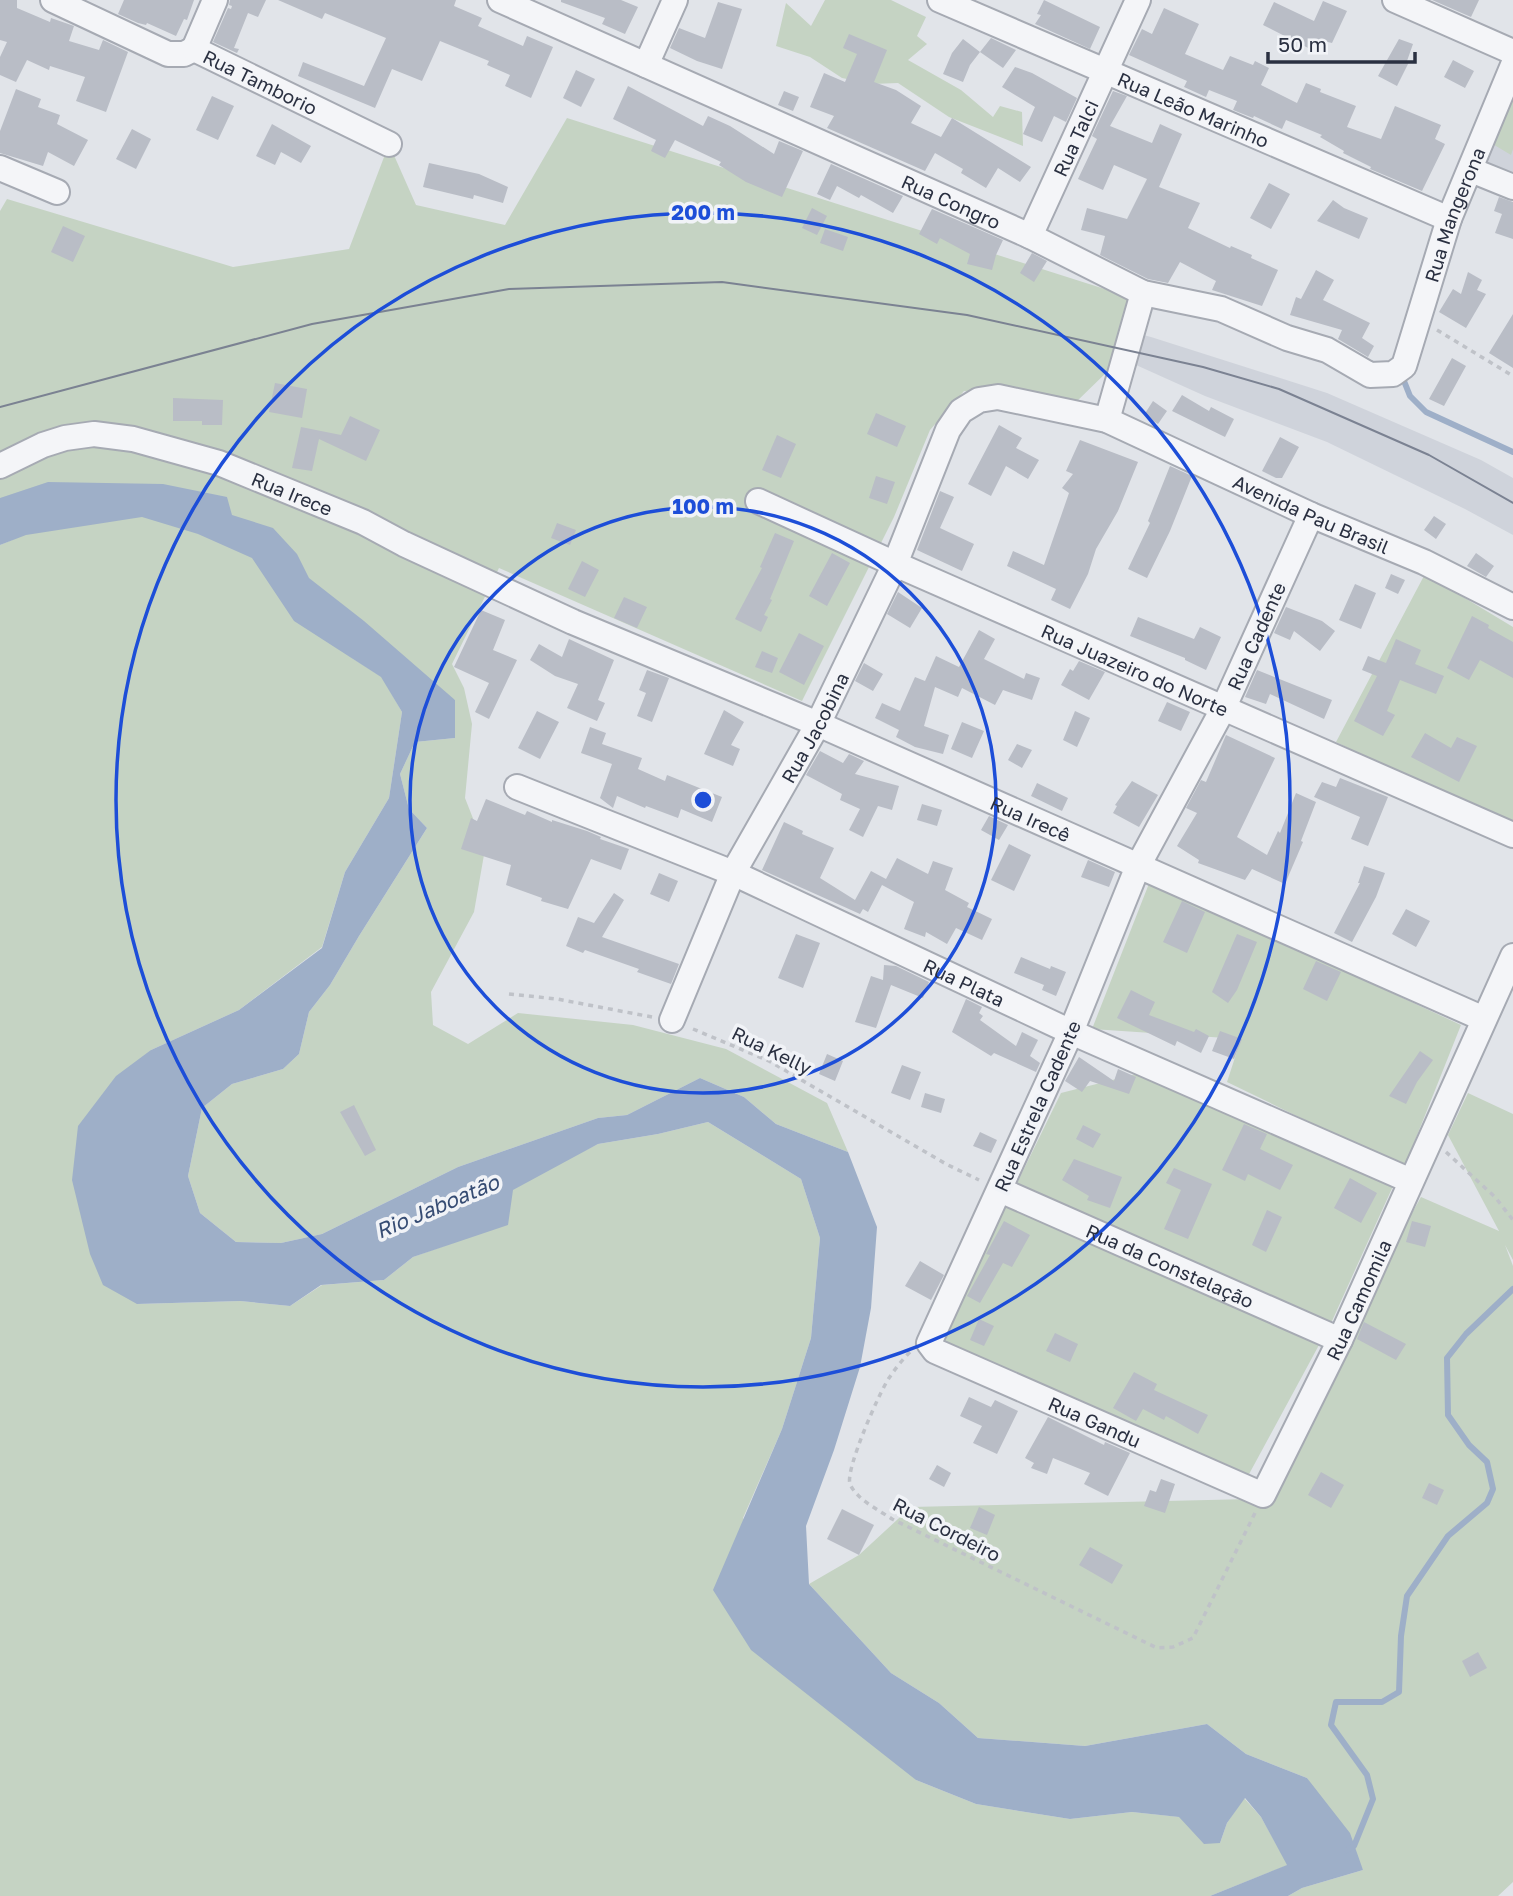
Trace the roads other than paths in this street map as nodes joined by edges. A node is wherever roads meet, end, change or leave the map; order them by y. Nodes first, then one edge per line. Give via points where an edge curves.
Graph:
1 (53, 0) edge
2 (215, 0) edge
3 (500, 0) edge
4 (674, 0) edge
5 (940, 0) edge
6 (1138, 0) edge
7 (1395, 0) edge
8 (194, 49) junction
9 (1513, 52) edge
10 (646, 65) junction
11 (1513, 65) edge
12 (1104, 70) junction
13 (389, 144) dead end
14 (0, 168) edge
15 (1471, 170) junction
16 (1513, 187) edge
17 (57, 192) dead end
18 (1449, 219) junction
19 (1030, 236) junction
20 (1143, 293) junction
21 (1404, 366) joint
22 (1107, 420) junction
23 (948, 430) joint
24 (0, 466) edge
25 (758, 501) dead end
26 (1311, 516) junction
27 (895, 564) junction
28 (1513, 607) edge
29 (573, 622) joint
30 (1223, 709) junction
31 (818, 724) junction
32 (517, 787) dead end
33 (1513, 835) edge
34 (1138, 866) junction
35 (733, 873) junction
36 (1513, 956) edge
37 (1484, 1019) junction
38 (672, 1020) road end
39 (1071, 1032) junction
40 (1411, 1181) junction
41 (1000, 1190) junction
42 (1340, 1340) junction
43 (929, 1343) joint
44 (1264, 1496) joint

1 - 8 street, Rua Tamborio via 168,54
2 - 8 street
3 - 10 street, Rua Congro
4 - 10 street
5 - 12 street, Rua Leão Marinho
6 - 12 street, Rua Talci
7 - 9 street
8 - 13 street, Rua Tamborio
10 - 19 street, Rua Congro
11 - 15 street, Rua Mangerona
12 - 18 street, Rua Leão Marinho
12 - 19 street, Rua Talci
14 - 17 street
15 - 16 street
15 - 18 street, Rua Mangerona
18 - 21 street, Rua Mangerona
19 - 20 street, Rua Congro
20 - 21 street, Rua Congro via 1221,309 1327,350 1370,375 1393,374
20 - 22 street
22 - 23 street, Avenida Pau Brasil via 998,397 979,400 961,411
22 - 26 street, Avenida Pau Brasil
23 - 27 street, Rua Jacobina
24 - 29 street, Rua Irece via 65,438 94,434 133,439 219,463 363,522
25 - 27 street, Rua Juazeiro do Norte
26 - 28 street, Avenida Pau Brasil via 1424,562
26 - 30 street, Rua Cadente
27 - 30 street, Rua Juazeiro do Norte
27 - 31 street, Rua Jacobina
29 - 31 street, Rua Irecê
30 - 33 street, Rua Juazeiro do Norte
30 - 34 street, Rua Cadente
31 - 34 street, Rua Irecê
31 - 35 street, Rua Jacobina
32 - 35 street, Rua Plata
34 - 37 street, Rua Irecê
34 - 39 street, Rua Estrela Cadente
35 - 38 street, Rua Jacobina
35 - 39 street, Rua Plata
36 - 37 street, Rua Camomila
37 - 40 street, Rua Camomila
39 - 40 street, Rua Plata
39 - 41 street, Rua Estrela Cadente
40 - 42 street, Rua Camomila
41 - 42 street, Rua da Constelação
41 - 43 street, Rua Estrela Cadente
42 - 44 street, Rua Camomila
43 - 44 street, Rua Gandu via 935,1351

